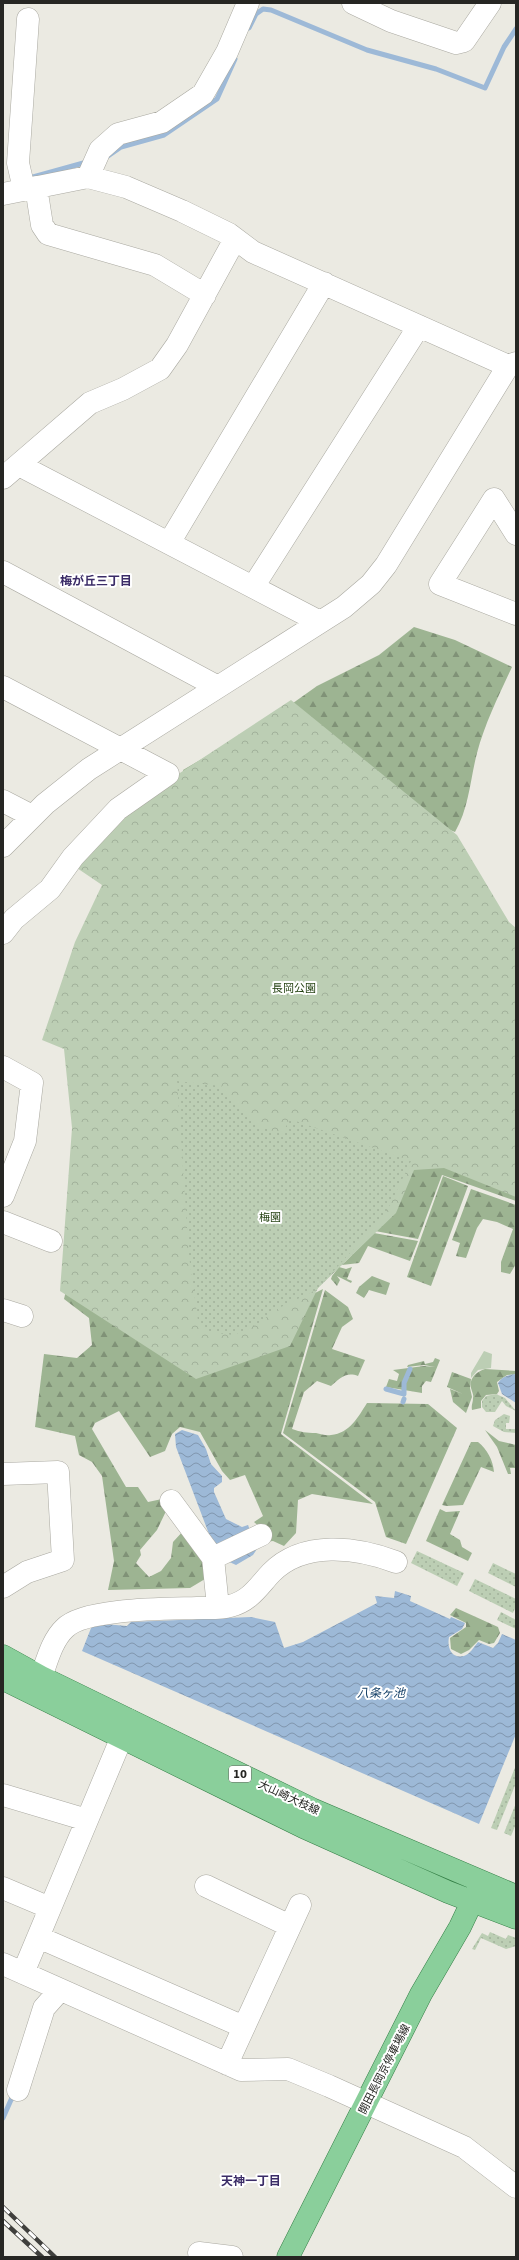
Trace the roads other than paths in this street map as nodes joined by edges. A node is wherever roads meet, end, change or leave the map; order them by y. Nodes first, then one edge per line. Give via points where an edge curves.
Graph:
1 (248, 3) edge
2 (353, 3) edge
3 (490, 3) edge
4 (28, 20) dead end
5 (88, 177) junction
6 (30, 188) junction
7 (3, 194) edge
8 (235, 239) junction
9 (324, 283) junction
10 (205, 295) junction
11 (419, 326) junction
12 (512, 365) edge
13 (11, 471) edge
14 (516, 534) edge
15 (170, 543) junction
16 (3, 572) edge
17 (252, 586) junction
18 (516, 614) edge
19 (320, 622) junction
20 (3, 687) edge
21 (218, 687) junction
22 (120, 749) junction
23 (3, 801) edge
24 (32, 816) junction
25 (3, 846) edge
26 (3, 933) edge
27 (3, 1067) edge
28 (3, 1196) edge
29 (3, 1222) edge
30 (51, 1240) dead end
31 (3, 1474) edge
32 (171, 1501) dead end
33 (257, 1537) dead end
34 (217, 1556) junction
35 (396, 1562) dead end
36 (3, 1587) edge
37 (218, 1607) junction
38 (3, 1656) edge
39 (41, 1677) junction
40 (3, 1679) edge
41 (125, 1729) junction
42 (3, 1794) edge
43 (87, 1820) junction
44 (206, 1886) dead end
45 (3, 1888) edge
46 (477, 1891) junction
47 (516, 1896) edge
48 (300, 1906) dead end
49 (50, 1908) junction
50 (516, 1918) edge
51 (290, 1926) junction
52 (38, 1937) junction
53 (3, 1964) edge
54 (23, 1973) junction
55 (60, 1990) junction
56 (244, 2027) junction
57 (227, 2064) junction
58 (18, 2090) dead end
59 (366, 2104) junction
60 (516, 2187) edge
61 (199, 2253) dead end
62 (232, 2257) edge
63 (288, 2257) edge

1 - 5 street via 227,52 203,94 162,122 118,134 100,150
2 - 3 street via 456,44 464,41
4 - 6 street via 18,163
5 - 6 street
5 - 8 street via 126,187 182,211
6 - 7 street
6 - 10 street via 42,225 48,234 155,265
8 - 9 street via 253,252
8 - 10 street
9 - 11 street
9 - 15 street
10 - 13 street via 177,345 160,369 90,403
11 - 12 street
11 - 17 street
12 - 19 street via 386,565 362,592
13 - 15 street
14 - 18 street via 494,499 440,584
15 - 17 street
16 - 21 street
17 - 19 street
19 - 21 street
20 - 22 street
21 - 22 street
22 - 24 street via 74,780
22 - 26 street via 168,774 118,810 72,857 50,889 14,919
23 - 24 street
24 - 25 street
27 - 28 street via 32,1083 25,1141
29 - 30 street
31 - 36 street via 58,1472 63,1560 27,1572
32 - 34 street
33 - 34 street
34 - 37 street
35 - 37 street via 366,1553 322,1550 305,1553 287,1560 243,1602
37 - 39 street via 159,1610 79,1619 64,1628 59,1635
38 - 39 main road, 大山崎大枝線 / 10
39 - 41 main road, 大山崎大枝線 / 10
40 - 41 main road, 大山崎大枝線 / 10
41 - 43 street
41 - 46 main road, 大山崎大枝線 / 10 via 302,1827 448,1892
42 - 43 street
43 - 49 street
44 - 51 street
45 - 49 street
46 - 47 main road, 大山崎大枝線 / 10
46 - 50 main road, 大山崎大枝線 / 10
46 - 59 main road, 開田長岡京停車場線 via 460,1927 421,1994
48 - 51 street
49 - 52 street
51 - 56 street
52 - 54 street
52 - 56 street
53 - 54 street
54 - 55 street
55 - 57 street
55 - 58 street via 44,2008
56 - 57 street
57 - 59 street via 241,2070 288,2069
59 - 60 street via 464,2147
59 - 63 main road, 開田長岡京停車場線
61 - 62 street

